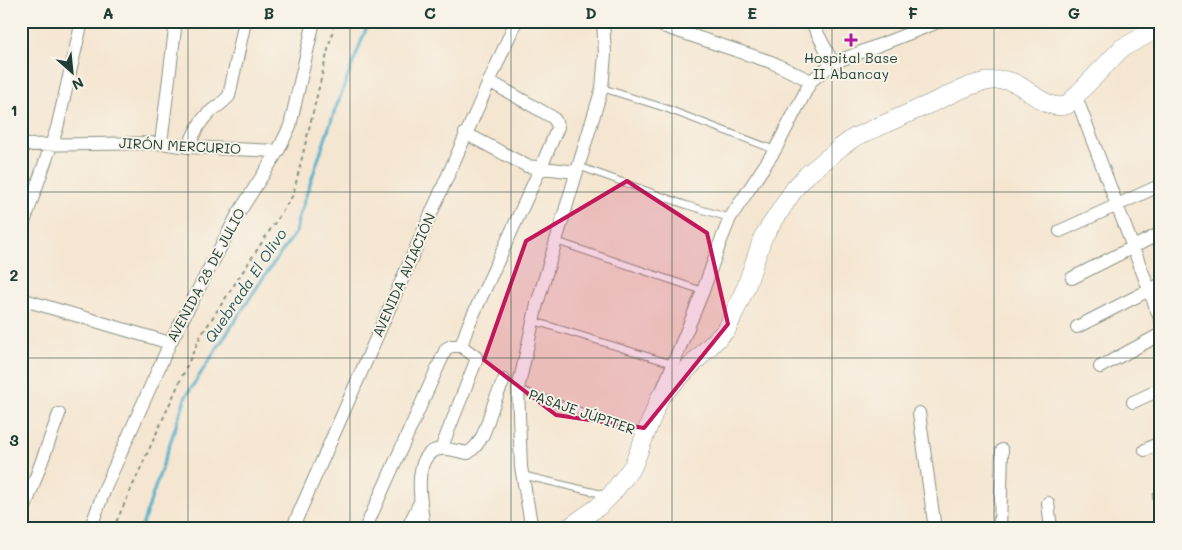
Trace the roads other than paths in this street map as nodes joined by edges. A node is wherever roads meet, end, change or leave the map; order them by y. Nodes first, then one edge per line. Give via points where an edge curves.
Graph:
1 (82, 21) edge
2 (176, 21) edge
3 (245, 21) edge
4 (314, 21) edge
5 (516, 21) edge
6 (604, 21) edge
7 (648, 21) edge
8 (811, 21) edge
9 (942, 21) edge
10 (1161, 27) edge
11 (833, 63) junction
12 (489, 81) junction
13 (811, 81) junction
14 (602, 88) junction
15 (1076, 96) junction
16 (465, 133) junction
17 (161, 143) junction
18 (21, 145) edge
19 (50, 146) junction
20 (188, 147) junction
21 (775, 150) junction
22 (278, 151) junction
23 (541, 168) junction
24 (577, 169) junction
25 (1161, 185) edge
26 (1117, 204) junction
27 (730, 218) junction
28 (21, 231) edge
29 (1060, 231) dead end
30 (1161, 234) edge
31 (556, 242) junction
32 (1134, 246) junction
33 (1072, 278) dead end
34 (1161, 284) edge
35 (703, 290) junction
36 (1149, 290) junction
37 (21, 298) edge
38 (534, 321) junction
39 (1161, 322) edge
40 (1077, 327) dead end
41 (1161, 334) edge
42 (170, 343) junction
43 (460, 346) junction
44 (673, 364) junction
45 (1100, 367) dead end
46 (504, 380) dead end
47 (1161, 389) edge
48 (518, 390) junction
49 (660, 397) junction
50 (1133, 402) dead end
51 (919, 413) dead end
52 (59, 414) dead end
53 (646, 434) junction
54 (1161, 442) edge
55 (441, 449) junction
56 (1002, 450) dead end
57 (1145, 450) dead end
58 (522, 475) junction
59 (610, 496) junction
60 (421, 500) junction
61 (1048, 503) dead end
62 (21, 518) edge
63 (90, 529) edge
64 (292, 529) edge
65 (365, 529) edge
66 (407, 529) edge
67 (424, 529) edge
68 (532, 529) edge
69 (567, 529) edge
70 (934, 529) edge
71 (1000, 529) edge
72 (1051, 529) edge

1 - 19 street
2 - 17 street
3 - 20 street via 229,96 200,122
4 - 22 street, AVENIDA 28 DE JULIO via 294,115
5 - 12 street, AVENIDA AVIACIÓN
6 - 14 street via 606,54
7 - 13 street via 771,62
8 - 11 street
9 - 11 street
10 - 15 street via 1122,48
11 - 13 street
12 - 16 street, AVENIDA AVIACIÓN
12 - 23 street via 555,120 558,127
13 - 21 street
14 - 21 lane
14 - 24 street
15 - 26 street
15 - 49 street via 1061,107 1044,102 1010,81 976,83 855,137 840,147 795,188 763,237 746,287 726,329
16 - 23 street via 527,166
16 - 64 street, AVENIDA AVIACIÓN
17 - 19 street, JIRÓN MERCURIO
17 - 20 street, JIRÓN MERCURIO
18 - 19 street, JIRÓN MERCURIO
19 - 28 street
20 - 22 street, JIRÓN MERCURIO
21 - 27 street
22 - 42 street, AVENIDA 28 DE JULIO via 238,214
23 - 24 street
23 - 43 street
24 - 27 lane
24 - 31 street
25 - 26 street
26 - 29 street
26 - 32 street
27 - 35 street
30 - 32 street
31 - 35 lane
31 - 38 street
32 - 33 street
32 - 36 street
34 - 36 street
35 - 44 street
36 - 39 street
36 - 40 street
37 - 42 street
38 - 44 lane
38 - 48 street
41 - 45 street
42 - 63 street, AVENIDA 28 DE JULIO
43 - 55 street via 476,356 476,361
43 - 65 street via 446,349
44 - 49 street
46 - 55 street via 483,438 476,448 468,453
47 - 50 street
48 - 53 lane, PASAJE JÚPITER
48 - 58 street
49 - 53 street
51 - 70 street
52 - 62 street
53 - 59 street via 633,466
54 - 57 street
55 - 60 street via 432,452 425,460 420,474
56 - 71 street
58 - 59 lane
58 - 68 street
59 - 69 street
60 - 66 street
60 - 67 street
61 - 72 street

